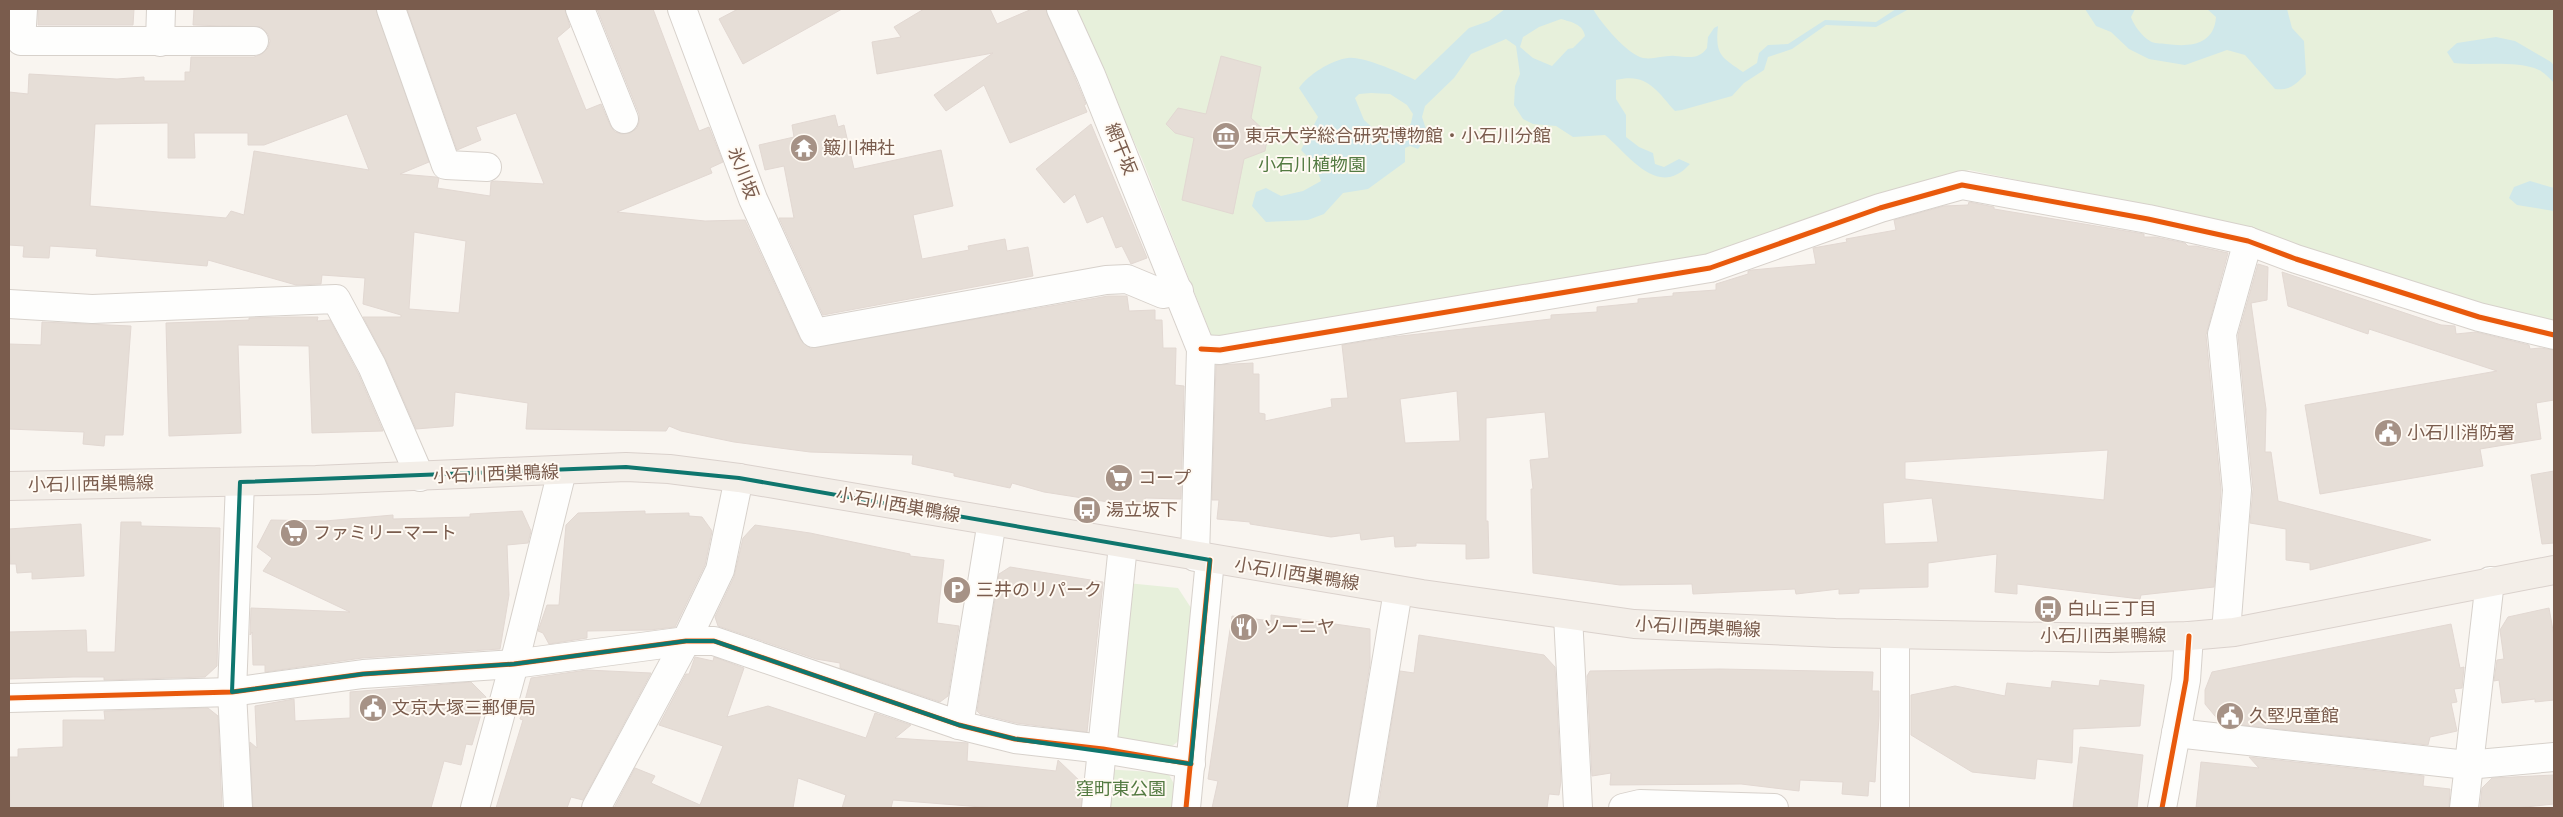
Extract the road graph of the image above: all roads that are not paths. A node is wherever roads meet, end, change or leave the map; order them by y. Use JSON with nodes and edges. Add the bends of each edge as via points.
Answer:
{"nodes":[{"id":1,"x":23,"y":9,"type":"edge"},
{"id":2,"x":161,"y":9,"type":"edge"},
{"id":3,"x":391,"y":9,"type":"edge"},
{"id":4,"x":580,"y":9,"type":"edge"},
{"id":5,"x":682,"y":9,"type":"edge"},
{"id":6,"x":1060,"y":9,"type":"edge"},
{"id":7,"x":254,"y":41,"type":"dead end"},
{"id":8,"x":160,"y":42,"type":"junction"},
{"id":9,"x":624,"y":118,"type":"dead end"},
{"id":10,"x":487,"y":167,"type":"dead end"},
{"id":11,"x":2248,"y":241,"type":"junction"},
{"id":12,"x":1179,"y":291,"type":"junction"},
{"id":13,"x":9,"y":304,"type":"edge"},
{"id":14,"x":2554,"y":335,"type":"edge"},
{"id":15,"x":1201,"y":349,"type":"junction"},
{"id":16,"x":562,"y":471,"type":"junction"},
{"id":17,"x":420,"y":477,"type":"junction"},
{"id":18,"x":739,"y":478,"type":"junction"},
{"id":19,"x":240,"y":482,"type":"junction"},
{"id":20,"x":9,"y":486,"type":"edge"},
{"id":21,"x":992,"y":522,"type":"junction"},
{"id":22,"x":1123,"y":544,"type":"junction"},
{"id":23,"x":1202,"y":558,"type":"junction"},
{"id":24,"x":2554,"y":570,"type":"edge"},
{"id":25,"x":2490,"y":581,"type":"junction"},
{"id":26,"x":1398,"y":591,"type":"junction"},
{"id":27,"x":1568,"y":616,"type":"junction"},
{"id":28,"x":2226,"y":632,"type":"junction"},
{"id":29,"x":1895,"y":634,"type":"junction"},
{"id":30,"x":2189,"y":636,"type":"junction"},
{"id":31,"x":686,"y":641,"type":"junction"},
{"id":32,"x":514,"y":664,"type":"junction"},
{"id":33,"x":232,"y":692,"type":"junction"},
{"id":34,"x":9,"y":698,"type":"edge"},
{"id":35,"x":959,"y":725,"type":"junction"},
{"id":36,"x":2176,"y":733,"type":"junction"},
{"id":37,"x":1103,"y":749,"type":"junction"},
{"id":38,"x":2554,"y":757,"type":"edge"},
{"id":39,"x":1191,"y":764,"type":"junction"},
{"id":40,"x":2467,"y":765,"type":"junction"},
{"id":41,"x":238,"y":808,"type":"edge"},
{"id":42,"x":475,"y":808,"type":"edge"},
{"id":43,"x":596,"y":808,"type":"edge"},
{"id":44,"x":1096,"y":808,"type":"edge"},
{"id":45,"x":1186,"y":808,"type":"edge"},
{"id":46,"x":1362,"y":808,"type":"edge"},
{"id":47,"x":1578,"y":808,"type":"edge"},
{"id":48,"x":1623,"y":808,"type":"edge"},
{"id":49,"x":1774,"y":808,"type":"edge"},
{"id":50,"x":1895,"y":808,"type":"edge"},
{"id":51,"x":2162,"y":808,"type":"edge"},
{"id":52,"x":2464,"y":808,"type":"edge"}],
"edges":[{"from":1,"to":8,"type":"street","via":[[21,41]]},
{"from":2,"to":8,"type":"street"},
{"from":3,"to":10,"type":"street","via":[[446,165]]},
{"from":4,"to":9,"type":"street"},
{"from":5,"to":12,"type":"street","name":"氷川坂","via":[[753,199],[814,333],[1106,280],[1127,280],[1163,294]]},
{"from":6,"to":12,"type":"street","name":"網干坂","via":[[1091,75]]},
{"from":7,"to":8,"type":"street"},
{"from":11,"to":14,"type":"street","via":[[2479,317]]},
{"from":11,"to":15,"type":"street","via":[[1962,185],[1880,208],[1710,268],[1220,350]]},
{"from":11,"to":28,"type":"street","via":[[2222,334],[2237,490]]},
{"from":12,"to":15,"type":"street","name":"網干坂"},
{"from":13,"to":17,"type":"street","via":[[92,309],[336,299],[372,366]]},
{"from":15,"to":23,"type":"street"},
{"from":16,"to":17,"type":"main road","name":"小石川西巣鴨線"},
{"from":16,"to":18,"type":"main road","name":"小石川西巣鴨線","via":[[670,469]]},
{"from":16,"to":32,"type":"street"},
{"from":17,"to":19,"type":"main road","name":"小石川西巣鴨線"},
{"from":18,"to":21,"type":"main road","name":"小石川西巣鴨線"},
{"from":18,"to":31,"type":"street","via":[[720,570]]},
{"from":19,"to":20,"type":"main road","name":"小石川西巣鴨線"},
{"from":19,"to":33,"type":"street"},
{"from":21,"to":22,"type":"main road","name":"小石川西巣鴨線"},
{"from":21,"to":35,"type":"street"},
{"from":22,"to":23,"type":"main road","name":"小石川西巣鴨線"},
{"from":22,"to":37,"type":"street"},
{"from":23,"to":26,"type":"main road","name":"小石川西巣鴨線"},
{"from":23,"to":39,"type":"street"},
{"from":24,"to":25,"type":"main road","name":"小石川西巣鴨線"},
{"from":25,"to":28,"type":"main road","name":"小石川西巣鴨線"},
{"from":25,"to":40,"type":"street"},
{"from":26,"to":27,"type":"main road","name":"小石川西巣鴨線"},
{"from":26,"to":46,"type":"street"},
{"from":27,"to":29,"type":"main road","name":"小石川西巣鴨線","via":[[1634,624]]},
{"from":27,"to":47,"type":"street"},
{"from":28,"to":30,"type":"main road","name":"小石川西巣鴨線"},
{"from":29,"to":30,"type":"main road","name":"小石川西巣鴨線","via":[[2109,638]]},
{"from":29,"to":50,"type":"street"},
{"from":30,"to":36,"type":"street","via":[[2186,680]]},
{"from":31,"to":32,"type":"street"},
{"from":31,"to":35,"type":"street","via":[[714,641]]},
{"from":31,"to":43,"type":"street"},
{"from":32,"to":33,"type":"street","via":[[363,674]]},
{"from":32,"to":42,"type":"street"},
{"from":33,"to":34,"type":"street"},
{"from":33,"to":41,"type":"street"},
{"from":35,"to":37,"type":"street","via":[[1015,739]]},
{"from":36,"to":40,"type":"street"},
{"from":36,"to":51,"type":"street"},
{"from":37,"to":39,"type":"street"},
{"from":37,"to":44,"type":"street"},
{"from":38,"to":40,"type":"street"},
{"from":39,"to":45,"type":"street"},
{"from":40,"to":52,"type":"street"},
{"from":48,"to":49,"type":"street","via":[[1640,804]]}]}
